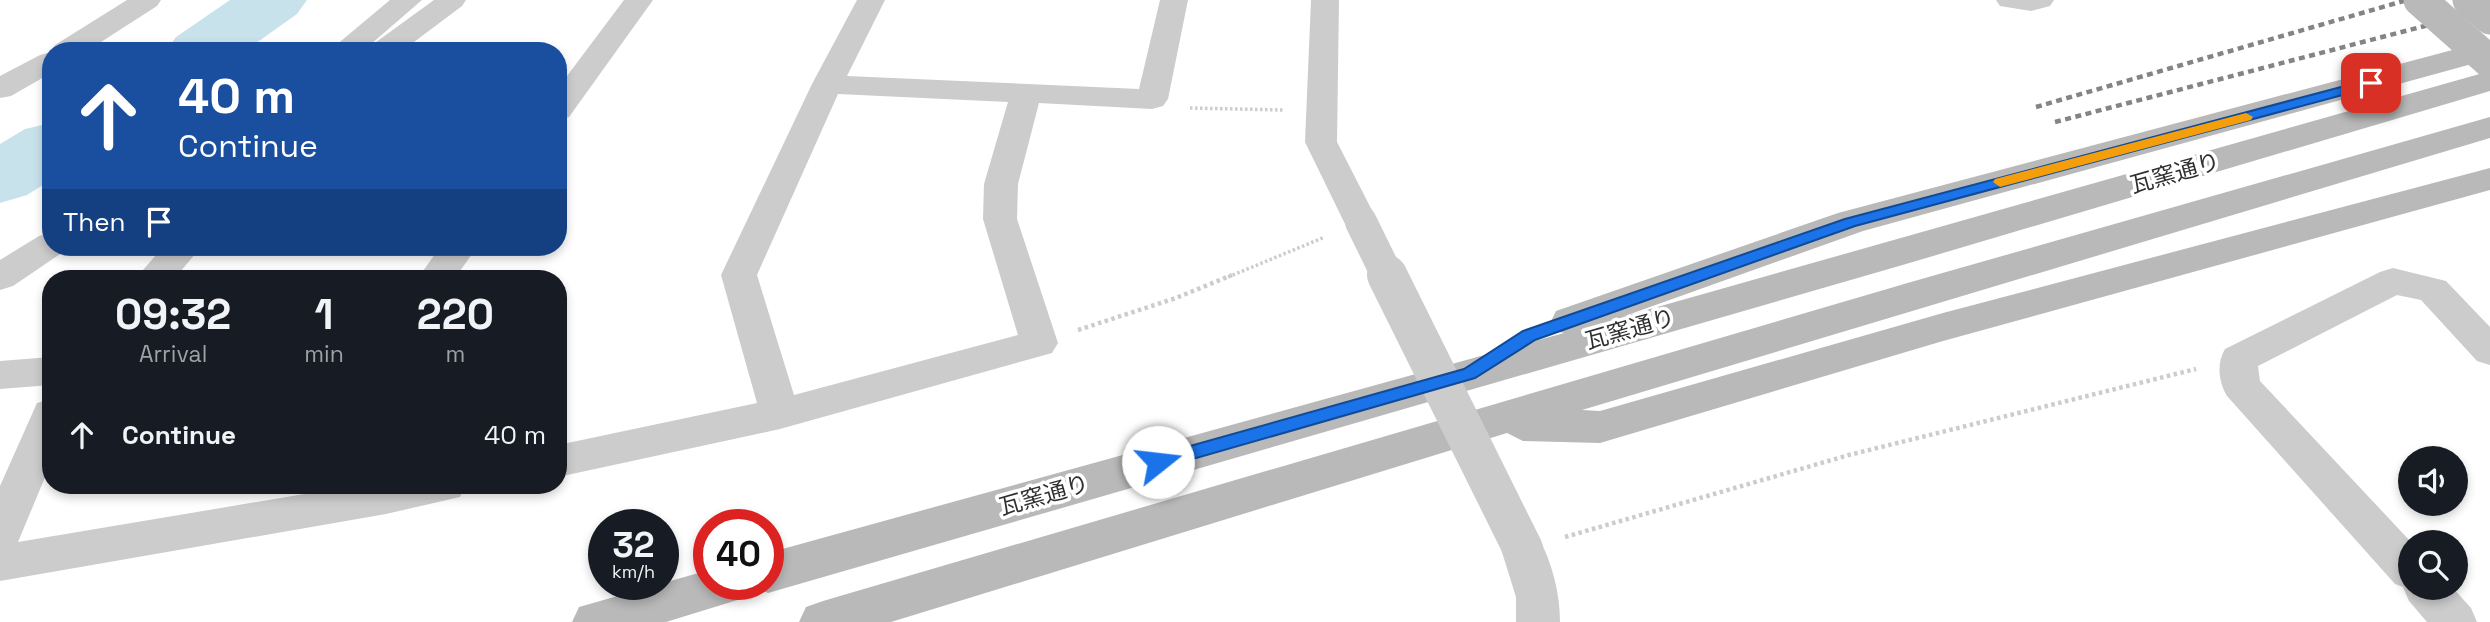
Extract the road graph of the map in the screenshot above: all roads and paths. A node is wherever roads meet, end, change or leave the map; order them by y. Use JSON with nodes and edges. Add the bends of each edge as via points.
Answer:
{"nodes":[{"id":1,"x":147,"y":0,"type":"edge"},
{"id":2,"x":408,"y":0,"type":"edge"},
{"id":3,"x":452,"y":0,"type":"edge"},
{"id":4,"x":639,"y":0,"type":"edge"},
{"id":5,"x":871,"y":0,"type":"edge"},
{"id":6,"x":1174,"y":0,"type":"edge"},
{"id":7,"x":1325,"y":0,"type":"edge"},
{"id":8,"x":2010,"y":0,"type":"edge"},
{"id":9,"x":2040,"y":0,"type":"edge"},
{"id":10,"x":2420,"y":0,"type":"edge"},
{"id":11,"x":2469,"y":0,"type":"edge"},
{"id":12,"x":2490,"y":18,"type":"edge"},
{"id":13,"x":80,"y":42,"type":"edge"},
{"id":14,"x":355,"y":42,"type":"edge"},
{"id":15,"x":395,"y":42,"type":"edge"},
{"id":16,"x":2487,"y":61,"type":"edge"},
{"id":17,"x":42,"y":66,"type":"edge"},
{"id":18,"x":827,"y":84,"type":"junction"},
{"id":19,"x":0,"y":89,"type":"edge"},
{"id":20,"x":1026,"y":95,"type":"junction"},
{"id":21,"x":567,"y":98,"type":"edge"},
{"id":22,"x":1152,"y":99,"type":"junction"},
{"id":23,"x":1322,"y":111,"type":"junction"},
{"id":24,"x":2490,"y":127,"type":"edge"},
{"id":25,"x":2490,"y":179,"type":"edge"},
{"id":26,"x":1361,"y":222,"type":"junction"},
{"id":27,"x":42,"y":250,"type":"edge"},
{"id":28,"x":175,"y":256,"type":"edge"},
{"id":29,"x":161,"y":270,"type":"edge"},
{"id":30,"x":0,"y":277,"type":"edge"},
{"id":31,"x":1039,"y":343,"type":"junction"},
{"id":32,"x":2490,"y":351,"type":"edge"},
{"id":33,"x":2238,"y":359,"type":"junction"},
{"id":34,"x":42,"y":372,"type":"edge"},
{"id":35,"x":0,"y":374,"type":"edge"},
{"id":36,"x":1469,"y":374,"type":"junction"},
{"id":37,"x":780,"y":414,"type":"junction"},
{"id":38,"x":1489,"y":424,"type":"junction"},
{"id":39,"x":42,"y":435,"type":"edge"},
{"id":40,"x":567,"y":459,"type":"edge"},
{"id":41,"x":371,"y":494,"type":"edge"},
{"id":42,"x":0,"y":535,"type":"edge"},
{"id":43,"x":1523,"y":549,"type":"junction"},
{"id":44,"x":2398,"y":558,"type":"edge"},
{"id":45,"x":0,"y":563,"type":"edge"},
{"id":46,"x":784,"y":568,"type":"edge"},
{"id":47,"x":693,"y":594,"type":"edge"},
{"id":48,"x":2436,"y":600,"type":"edge"},
{"id":49,"x":596,"y":622,"type":"edge"},
{"id":50,"x":823,"y":622,"type":"edge"},
{"id":51,"x":1538,"y":622,"type":"edge"},
{"id":52,"x":2455,"y":622,"type":"edge"}],
"edges":[{"from":1,"to":13,"type":"street"},
{"from":2,"to":14,"type":"street"},
{"from":3,"to":15,"type":"street"},
{"from":4,"to":21,"type":"street"},
{"from":5,"to":18,"type":"street"},
{"from":6,"to":22,"type":"street"},
{"from":7,"to":23,"type":"street"},
{"from":8,"to":9,"type":"street"},
{"from":10,"to":16,"type":"street","bridge":true},
{"from":11,"to":12,"type":"street","bridge":true},
{"from":16,"to":36,"type":"street","name":"瓦窯通り","via":[[1893,256]]},
{"from":16,"to":36,"type":"street","via":[[1851,222],[1529,335]]},
{"from":17,"to":19,"type":"street"},
{"from":18,"to":20,"type":"street"},
{"from":18,"to":37,"type":"street","via":[[739,275]]},
{"from":20,"to":22,"type":"street"},
{"from":20,"to":31,"type":"street","via":[[1001,184],[1000,219]]},
{"from":22,"to":23,"type":"path","via":[[1170,108]]},
{"from":23,"to":26,"type":"street","via":[[1321,142]]},
{"from":24,"to":38,"type":"street","name":"瓦窯通り"},
{"from":25,"to":38,"type":"street","via":[[1943,327],[1600,427]]},
{"from":26,"to":31,"type":"path","via":[[1176,298]]},
{"from":26,"to":43,"type":"street","bridge":true},
{"from":27,"to":30,"type":"street"},
{"from":28,"to":29,"type":"street"},
{"from":31,"to":37,"type":"street"},
{"from":32,"to":33,"type":"street","via":[[2433,290],[2393,281]]},
{"from":33,"to":43,"type":"path","via":[[1849,455]]},
{"from":33,"to":44,"type":"street","via":[[2241,386]]},
{"from":34,"to":35,"type":"street"},
{"from":36,"to":46,"type":"street","name":"瓦窯通り"},
{"from":37,"to":40,"type":"street"},
{"from":38,"to":50,"type":"street","name":"瓦窯通り"},
{"from":39,"to":42,"type":"street"},
{"from":41,"to":45,"type":"street"},
{"from":43,"to":51,"type":"street","via":[[1538,597]]},
{"from":47,"to":49,"type":"street"},
{"from":48,"to":52,"type":"street"}]}
